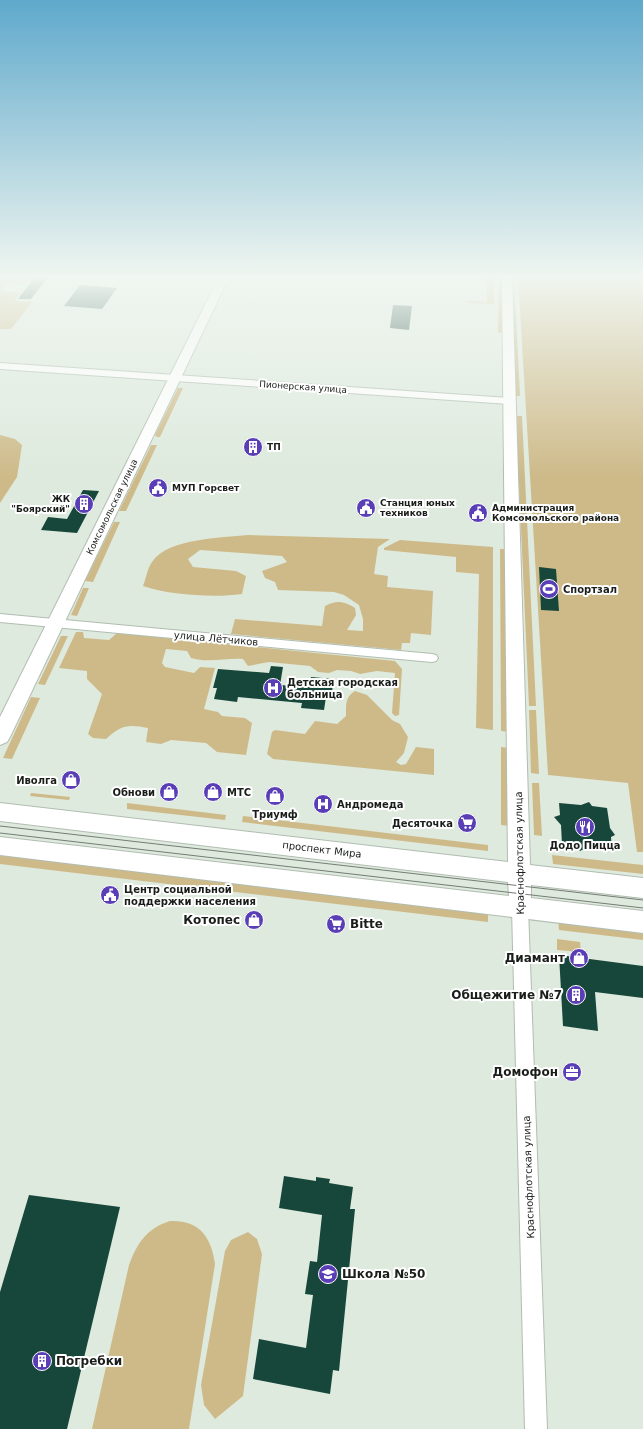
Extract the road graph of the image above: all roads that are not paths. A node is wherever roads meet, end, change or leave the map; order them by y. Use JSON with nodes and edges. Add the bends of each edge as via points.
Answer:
{"nodes":[{"id":1,"x":192,"y":344,"type":"edge"},
{"id":2,"x":508,"y":344,"type":"edge"},
{"id":3,"x":0,"y":366,"type":"edge"},
{"id":4,"x":175,"y":378,"type":"junction"},
{"id":5,"x":509,"y":401,"type":"junction"},
{"id":6,"x":0,"y":618,"type":"edge"},
{"id":7,"x":55,"y":624,"type":"junction"},
{"id":8,"x":432,"y":658,"type":"dead end"},
{"id":9,"x":0,"y":737,"type":"edge"},
{"id":10,"x":0,"y":812,"type":"edge"},
{"id":11,"x":0,"y":846,"type":"edge"},
{"id":12,"x":520,"y":872,"type":"junction"},
{"id":13,"x":643,"y":888,"type":"edge"},
{"id":14,"x":520,"y":908,"type":"junction"},
{"id":15,"x":643,"y":922,"type":"edge"},
{"id":16,"x":536,"y":1429,"type":"edge"}],
"edges":[{"from":1,"to":4,"type":"street","name":"Комсомольская улица"},
{"from":2,"to":5,"type":"street","name":"Краснофлотская улица"},
{"from":3,"to":4,"type":"street","name":"Пионерская улица"},
{"from":4,"to":5,"type":"street","name":"Пионерская улица"},
{"from":4,"to":7,"type":"street","name":"Комсомольская улица"},
{"from":5,"to":12,"type":"street","name":"Краснофлотская улица"},
{"from":6,"to":7,"type":"street","name":"улица Лётчиков"},
{"from":7,"to":8,"type":"street","name":"улица Лётчиков"},
{"from":7,"to":9,"type":"street","name":"Комсомольская улица"},
{"from":10,"to":12,"type":"street","name":"проспект Мира"},
{"from":11,"to":14,"type":"street"},
{"from":12,"to":13,"type":"street","name":"проспект Мира"},
{"from":12,"to":14,"type":"street","name":"Краснофлотская улица"},
{"from":14,"to":15,"type":"street"},
{"from":14,"to":16,"type":"street","name":"Краснофлотская улица"}]}
